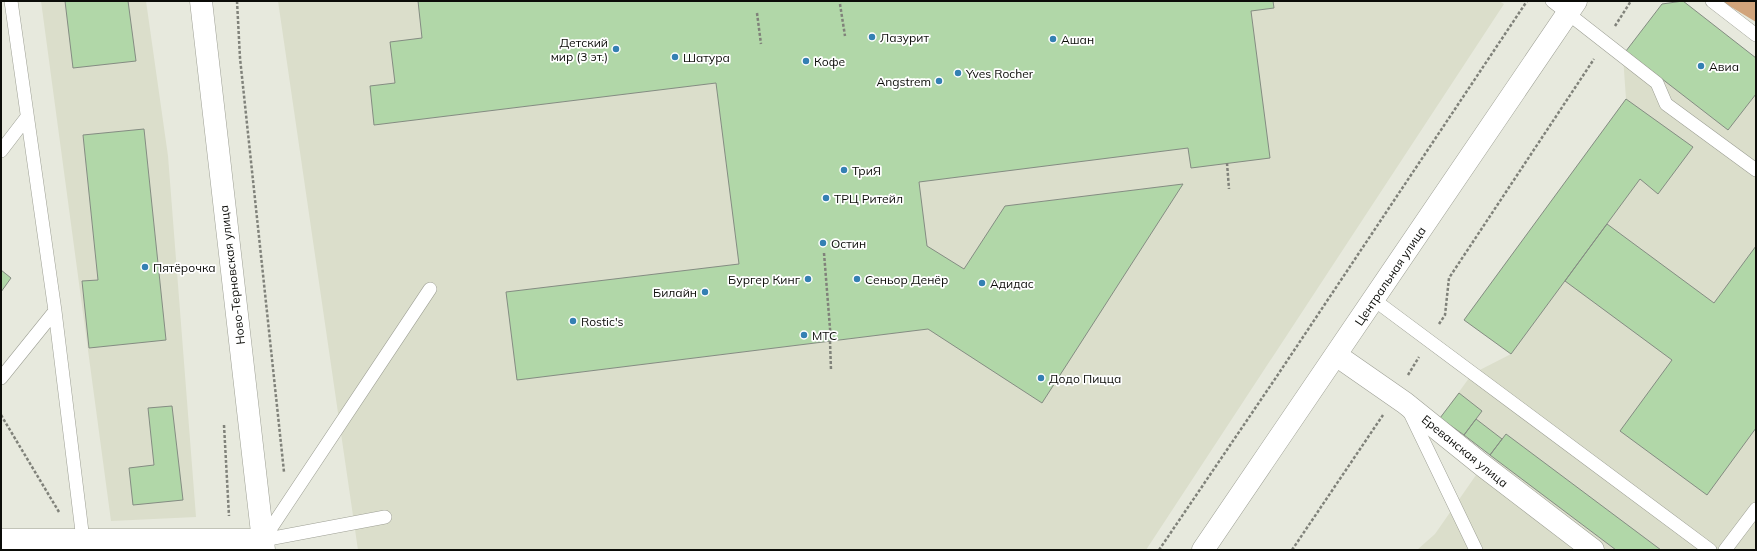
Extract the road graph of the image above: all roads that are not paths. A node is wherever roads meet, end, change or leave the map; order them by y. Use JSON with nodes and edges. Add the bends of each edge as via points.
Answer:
{"nodes":[{"id":1,"x":11,"y":1,"type":"edge"},
{"id":2,"x":201,"y":1,"type":"edge"},
{"id":3,"x":1712,"y":1,"type":"edge"},
{"id":4,"x":1565,"y":5,"type":"edge"},
{"id":5,"x":1756,"y":35,"type":"edge"},
{"id":6,"x":27,"y":117,"type":"junction"},
{"id":7,"x":1,"y":152,"type":"edge"},
{"id":8,"x":1756,"y":170,"type":"edge"},
{"id":9,"x":430,"y":289,"type":"dead end"},
{"id":10,"x":1373,"y":299,"type":"junction"},
{"id":11,"x":55,"y":311,"type":"junction"},
{"id":12,"x":1336,"y":355,"type":"junction"},
{"id":13,"x":1,"y":378,"type":"edge"},
{"id":14,"x":1400,"y":399,"type":"junction"},
{"id":15,"x":1756,"y":509,"type":"edge"},
{"id":16,"x":385,"y":517,"type":"dead end"},
{"id":17,"x":1,"y":540,"type":"edge"},
{"id":18,"x":83,"y":540,"type":"junction"},
{"id":19,"x":263,"y":545,"type":"edge"},
{"id":20,"x":1203,"y":550,"type":"edge"},
{"id":21,"x":1476,"y":550,"type":"edge"},
{"id":22,"x":1593,"y":550,"type":"edge"},
{"id":23,"x":1710,"y":550,"type":"edge"},
{"id":24,"x":1725,"y":550,"type":"edge"}],
"edges":[{"from":1,"to":6,"type":"lane"},
{"from":2,"to":19,"type":"main road","name":"Ново-Терновская улица"},
{"from":3,"to":5,"type":"lane"},
{"from":4,"to":8,"type":"lane","via":[[1605,43],[1658,83],[1666,104]]},
{"from":4,"to":10,"type":"main road","name":"Центральная улица"},
{"from":6,"to":7,"type":"lane"},
{"from":6,"to":11,"type":"lane"},
{"from":9,"to":19,"type":"lane","via":[[287,502]]},
{"from":10,"to":12,"type":"main road","name":"Центральная улица"},
{"from":10,"to":23,"type":"lane"},
{"from":11,"to":13,"type":"lane"},
{"from":11,"to":18,"type":"lane"},
{"from":12,"to":14,"type":"main road","name":"Ереванская улица"},
{"from":12,"to":20,"type":"main road","name":"Центральная улица"},
{"from":14,"to":21,"type":"lane"},
{"from":14,"to":22,"type":"main road","name":"Ереванская улица"},
{"from":15,"to":24,"type":"lane"},
{"from":16,"to":19,"type":"lane"},
{"from":17,"to":18,"type":"main road"},
{"from":18,"to":19,"type":"main road"}]}
